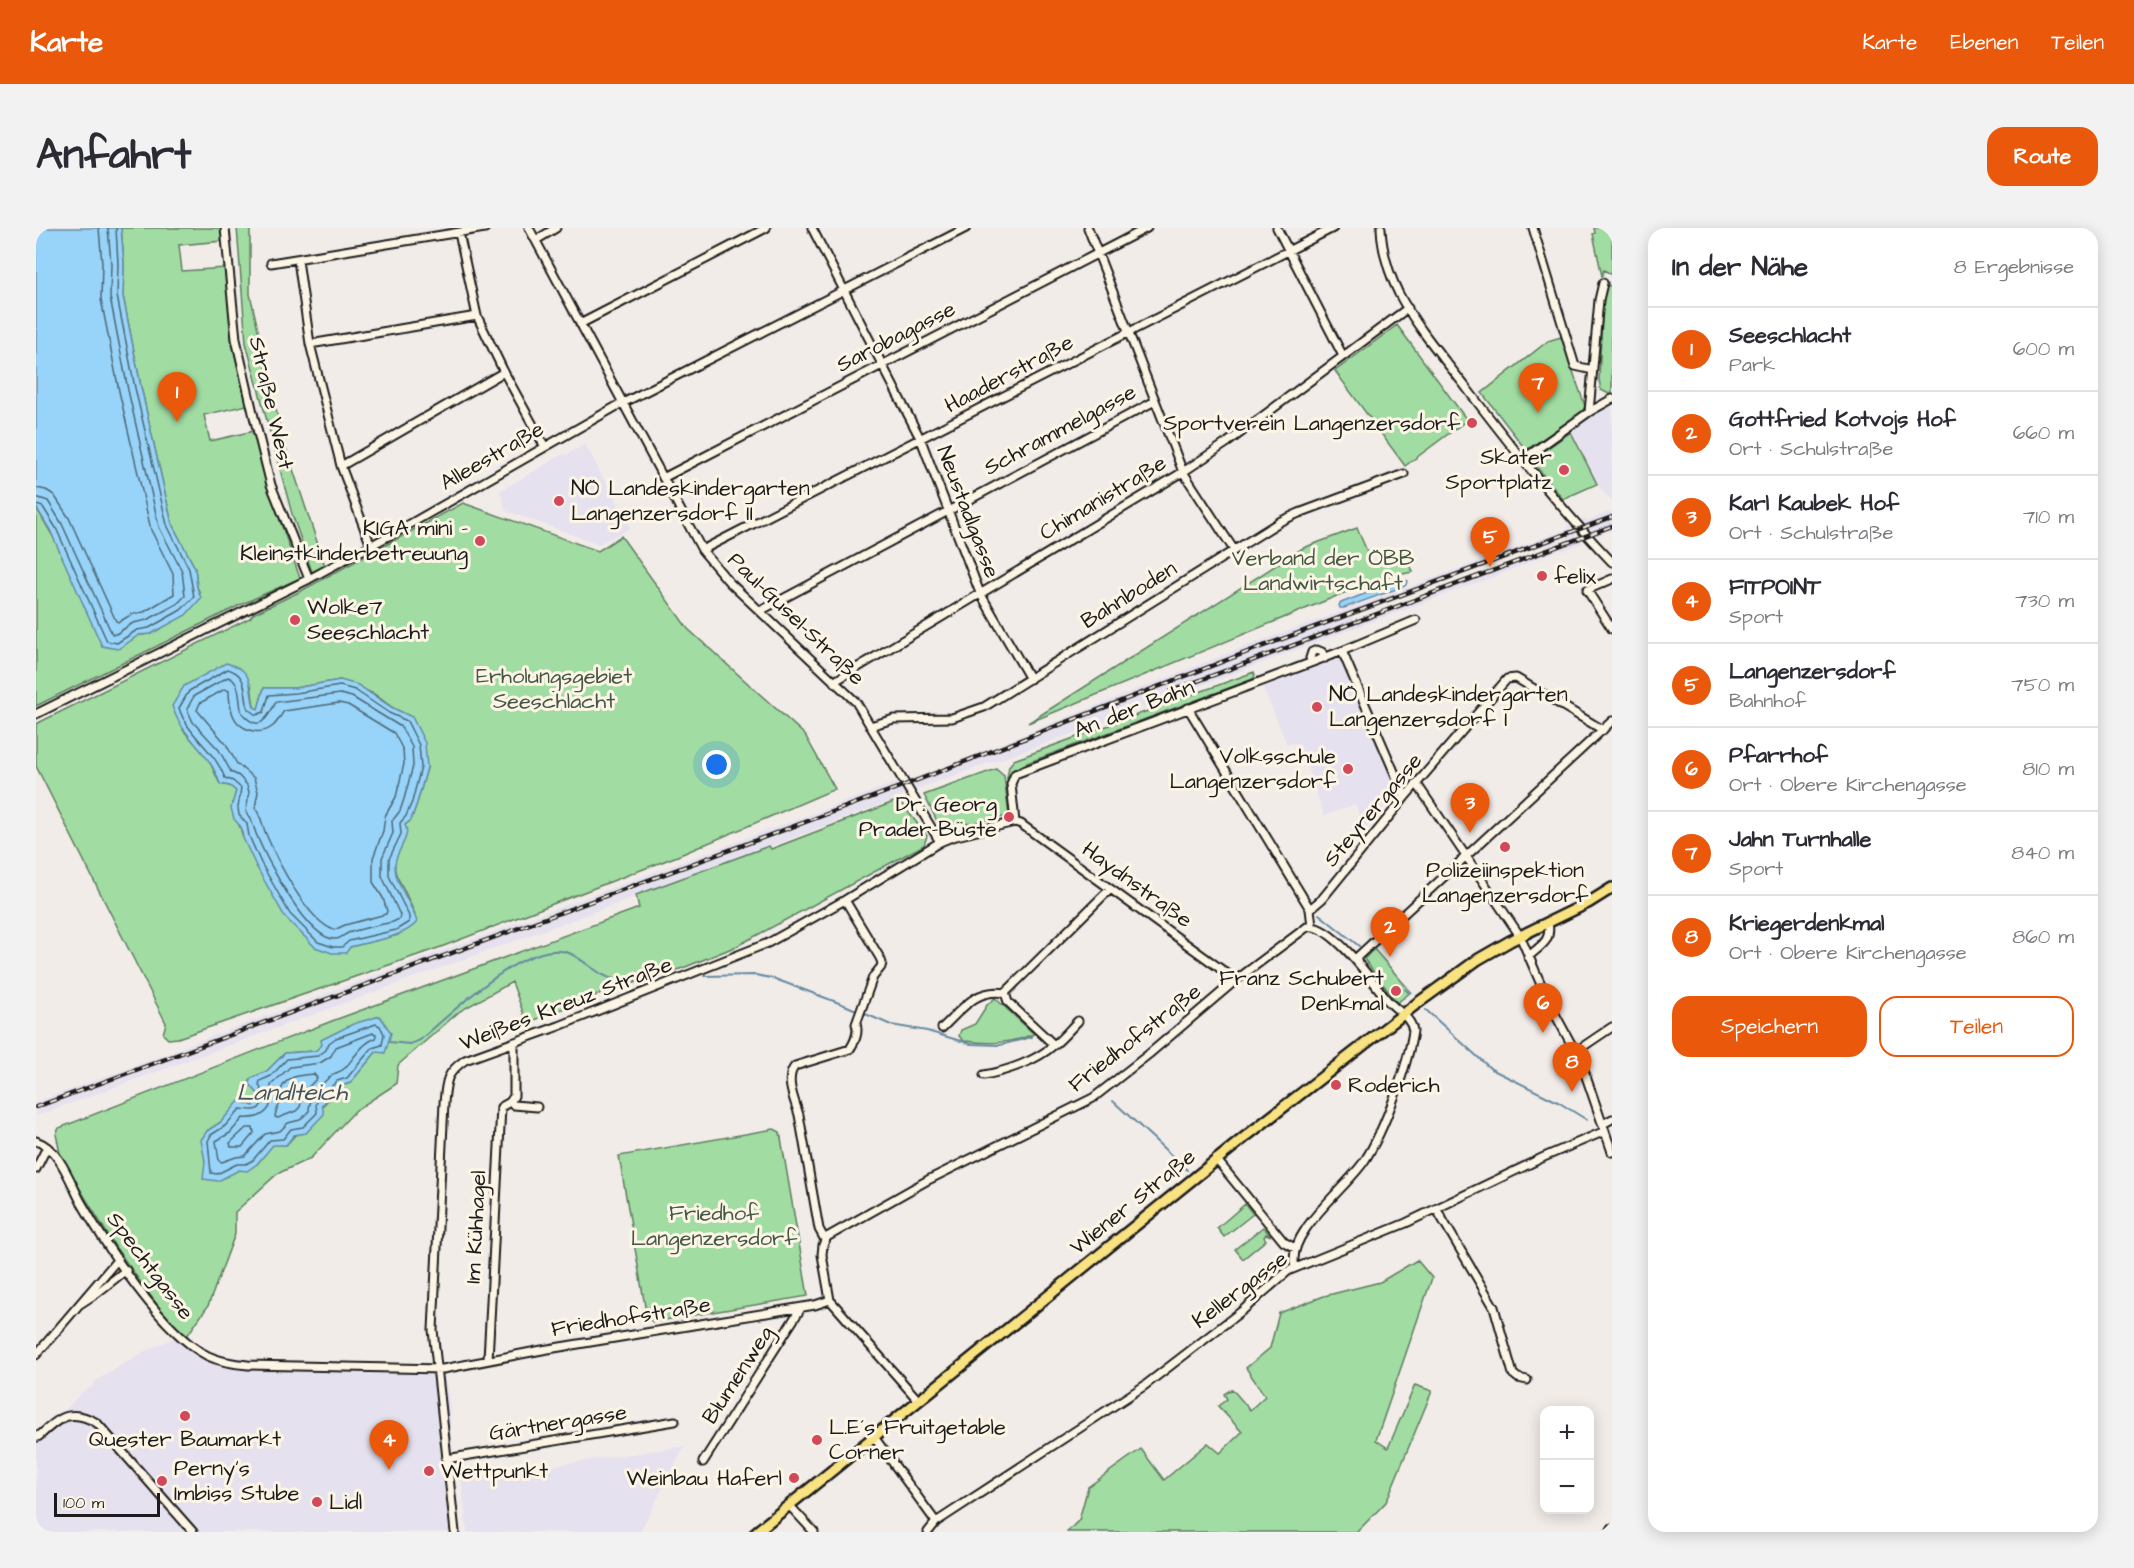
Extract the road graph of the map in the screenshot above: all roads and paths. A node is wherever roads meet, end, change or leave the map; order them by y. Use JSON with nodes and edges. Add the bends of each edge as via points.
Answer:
{"nodes":[{"id":1,"x":225,"y":228,"type":"edge"},
{"id":2,"x":485,"y":228,"type":"edge"},
{"id":3,"x":529,"y":228,"type":"edge"},
{"id":4,"x":556,"y":228,"type":"edge"},
{"id":5,"x":766,"y":228,"type":"edge"},
{"id":6,"x":812,"y":228,"type":"edge"},
{"id":7,"x":966,"y":228,"type":"edge"},
{"id":8,"x":1088,"y":228,"type":"edge"},
{"id":9,"x":1147,"y":228,"type":"edge"},
{"id":10,"x":1277,"y":228,"type":"edge"},
{"id":11,"x":1333,"y":228,"type":"edge"},
{"id":12,"x":1381,"y":228,"type":"edge"},
{"id":13,"x":1533,"y":228,"type":"edge"},
{"id":14,"x":459,"y":233,"type":"junction"},
{"id":15,"x":536,"y":240,"type":"junction"},
{"id":16,"x":1288,"y":250,"type":"junction"},
{"id":17,"x":1098,"y":253,"type":"junction"},
{"id":18,"x":298,"y":260,"type":"junction"},
{"id":19,"x":271,"y":263,"type":"dead end"},
{"id":20,"x":1603,"y":283,"type":"dead end"},
{"id":21,"x":843,"y":291,"type":"junction"},
{"id":22,"x":1408,"y":308,"type":"junction"},
{"id":23,"x":477,"y":316,"type":"junction"},
{"id":24,"x":580,"y":324,"type":"junction"},
{"id":25,"x":1128,"y":332,"type":"junction"},
{"id":26,"x":310,"y":344,"type":"junction"},
{"id":27,"x":1342,"y":356,"type":"junction"},
{"id":28,"x":882,"y":364,"type":"junction"},
{"id":29,"x":1593,"y":370,"type":"junction"},
{"id":30,"x":504,"y":372,"type":"junction"},
{"id":31,"x":1612,"y":399,"type":"edge"},
{"id":32,"x":1155,"y":401,"type":"junction"},
{"id":33,"x":622,"y":403,"type":"junction"},
{"id":34,"x":1590,"y":412,"type":"junction"},
{"id":35,"x":921,"y":440,"type":"junction"},
{"id":36,"x":545,"y":447,"type":"junction"},
{"id":37,"x":1522,"y":460,"type":"junction"},
{"id":38,"x":341,"y":466,"type":"junction"},
{"id":39,"x":1183,"y":472,"type":"junction"},
{"id":40,"x":1404,"y":474,"type":"dead end"},
{"id":41,"x":663,"y":478,"type":"junction"},
{"id":42,"x":949,"y":509,"type":"junction"},
{"id":43,"x":371,"y":546,"type":"junction"},
{"id":44,"x":702,"y":550,"type":"junction"},
{"id":45,"x":1234,"y":550,"type":"junction"},
{"id":46,"x":1612,"y":562,"type":"edge"},
{"id":47,"x":309,"y":579,"type":"junction"},
{"id":48,"x":1612,"y":579,"type":"edge"},
{"id":49,"x":980,"y":593,"type":"junction"},
{"id":50,"x":760,"y":611,"type":"junction"},
{"id":51,"x":1416,"y":620,"type":"dead end"},
{"id":52,"x":1612,"y":628,"type":"edge"},
{"id":53,"x":1342,"y":651,"type":"junction"},
{"id":54,"x":1030,"y":679,"type":"junction"},
{"id":55,"x":835,"y":681,"type":"junction"},
{"id":56,"x":1188,"y":708,"type":"junction"},
{"id":57,"x":36,"y":714,"type":"edge"},
{"id":58,"x":1612,"y":721,"type":"edge"},
{"id":59,"x":870,"y":726,"type":"junction"},
{"id":60,"x":1603,"y":730,"type":"junction"},
{"id":61,"x":1417,"y":784,"type":"junction"},
{"id":62,"x":1405,"y":797,"type":"junction"},
{"id":63,"x":1016,"y":822,"type":"junction"},
{"id":64,"x":940,"y":842,"type":"junction"},
{"id":65,"x":1466,"y":856,"type":"junction"},
{"id":66,"x":1612,"y":888,"type":"edge"},
{"id":67,"x":1110,"y":889,"type":"junction"},
{"id":68,"x":845,"y":900,"type":"junction"},
{"id":69,"x":1310,"y":909,"type":"junction"},
{"id":70,"x":1548,"y":923,"type":"junction"},
{"id":71,"x":1312,"y":926,"type":"junction"},
{"id":72,"x":1520,"y":936,"type":"junction"},
{"id":73,"x":1528,"y":957,"type":"junction"},
{"id":74,"x":1355,"y":959,"type":"junction"},
{"id":75,"x":1236,"y":980,"type":"junction"},
{"id":76,"x":1005,"y":993,"type":"junction"},
{"id":77,"x":1402,"y":1015,"type":"junction"},
{"id":78,"x":1078,"y":1021,"type":"dead end"},
{"id":79,"x":1612,"y":1027,"type":"edge"},
{"id":80,"x":942,"y":1028,"type":"dead end"},
{"id":81,"x":514,"y":1043,"type":"junction"},
{"id":82,"x":1054,"y":1046,"type":"junction"},
{"id":83,"x":850,"y":1049,"type":"junction"},
{"id":84,"x":1575,"y":1052,"type":"junction"},
{"id":85,"x":858,"y":1054,"type":"dead end"},
{"id":86,"x":984,"y":1075,"type":"dead end"},
{"id":87,"x":510,"y":1102,"type":"junction"},
{"id":88,"x":537,"y":1107,"type":"dead end"},
{"id":89,"x":1612,"y":1119,"type":"edge"},
{"id":90,"x":1604,"y":1128,"type":"junction"},
{"id":91,"x":36,"y":1141,"type":"edge"},
{"id":92,"x":47,"y":1147,"type":"junction"},
{"id":93,"x":1612,"y":1152,"type":"edge"},
{"id":94,"x":1216,"y":1159,"type":"junction"},
{"id":95,"x":36,"y":1169,"type":"edge"},
{"id":96,"x":1437,"y":1209,"type":"junction"},
{"id":97,"x":825,"y":1240,"type":"junction"},
{"id":98,"x":1295,"y":1248,"type":"junction"},
{"id":99,"x":118,"y":1259,"type":"junction"},
{"id":100,"x":1295,"y":1267,"type":"junction"},
{"id":101,"x":126,"y":1270,"type":"junction"},
{"id":102,"x":830,"y":1300,"type":"junction"},
{"id":103,"x":78,"y":1305,"type":"junction"},
{"id":104,"x":801,"y":1308,"type":"junction"},
{"id":105,"x":36,"y":1355,"type":"edge"},
{"id":106,"x":488,"y":1360,"type":"junction"},
{"id":107,"x":437,"y":1369,"type":"junction"},
{"id":108,"x":1527,"y":1380,"type":"dead end"},
{"id":109,"x":918,"y":1400,"type":"junction"},
{"id":110,"x":675,"y":1421,"type":"dead end"},
{"id":111,"x":36,"y":1435,"type":"edge"},
{"id":112,"x":874,"y":1437,"type":"junction"},
{"id":113,"x":446,"y":1459,"type":"junction"},
{"id":114,"x":703,"y":1461,"type":"dead end"},
{"id":115,"x":789,"y":1505,"type":"junction"},
{"id":116,"x":936,"y":1522,"type":"junction"},
{"id":117,"x":193,"y":1532,"type":"edge"},
{"id":118,"x":455,"y":1532,"type":"edge"},
{"id":119,"x":756,"y":1532,"type":"edge"},
{"id":120,"x":813,"y":1532,"type":"edge"},
{"id":121,"x":928,"y":1532,"type":"edge"}],
"edges":[{"from":1,"to":47,"type":"street","name":"Straße West","via":[[236,339],[254,417],[272,485]]},
{"from":2,"to":14,"type":"street"},
{"from":3,"to":15,"type":"street","name":"Paul-Gusel-Straße"},
{"from":4,"to":15,"type":"street"},
{"from":5,"to":24,"type":"street"},
{"from":6,"to":21,"type":"street","name":"Neustadlgasse"},
{"from":7,"to":21,"type":"street","name":"Alleestraße"},
{"from":8,"to":17,"type":"street"},
{"from":9,"to":17,"type":"street","name":"Sarobagasse"},
{"from":10,"to":16,"type":"street"},
{"from":11,"to":16,"type":"street","name":"Haaderstraße"},
{"from":12,"to":22,"type":"street","via":[[1384,255]]},
{"from":13,"to":29,"type":"street","via":[[1575,366]]},
{"from":14,"to":18,"type":"street"},
{"from":14,"to":23,"type":"street"},
{"from":15,"to":24,"type":"street","name":"Paul-Gusel-Straße"},
{"from":16,"to":25,"type":"street","name":"Haaderstraße"},
{"from":16,"to":27,"type":"street"},
{"from":17,"to":25,"type":"street"},
{"from":17,"to":28,"type":"street","name":"Sarobagasse"},
{"from":18,"to":19,"type":"street"},
{"from":18,"to":26,"type":"street"},
{"from":20,"to":29,"type":"street"},
{"from":21,"to":28,"type":"street","name":"Neustadlgasse"},
{"from":21,"to":33,"type":"street","name":"Alleestraße"},
{"from":22,"to":27,"type":"street","name":"Chimanistraße"},
{"from":22,"to":37,"type":"street"},
{"from":23,"to":26,"type":"street"},
{"from":23,"to":30,"type":"street"},
{"from":24,"to":33,"type":"street","name":"Paul-Gusel-Straße"},
{"from":25,"to":32,"type":"street"},
{"from":25,"to":35,"type":"street","name":"Haaderstraße"},
{"from":26,"to":38,"type":"street"},
{"from":27,"to":39,"type":"street","name":"Chimanistraße"},
{"from":28,"to":35,"type":"street","name":"Neustadlgasse"},
{"from":28,"to":41,"type":"street","name":"Sarobagasse"},
{"from":29,"to":34,"type":"street"},
{"from":30,"to":36,"type":"street"},
{"from":30,"to":38,"type":"street"},
{"from":31,"to":34,"type":"street"},
{"from":32,"to":39,"type":"street"},
{"from":32,"to":42,"type":"street","name":"Schrammelgasse"},
{"from":33,"to":36,"type":"street","name":"Alleestraße"},
{"from":33,"to":41,"type":"street","name":"Paul-Gusel-Straße"},
{"from":34,"to":37,"type":"street"},
{"from":35,"to":42,"type":"street","name":"Neustadlgasse"},
{"from":35,"to":44,"type":"street","name":"Haaderstraße"},
{"from":36,"to":43,"type":"street","name":"Alleestraße"},
{"from":37,"to":46,"type":"street"},
{"from":38,"to":43,"type":"street"},
{"from":39,"to":45,"type":"street"},
{"from":39,"to":49,"type":"street","name":"Chimanistraße"},
{"from":40,"to":45,"type":"street","name":"Bahnboden","via":[[1281,521]]},
{"from":41,"to":44,"type":"street","name":"Paul-Gusel-Straße"},
{"from":42,"to":49,"type":"street","name":"Neustadlgasse"},
{"from":42,"to":50,"type":"street","name":"Schrammelgasse"},
{"from":43,"to":47,"type":"street","name":"Alleestraße"},
{"from":44,"to":50,"type":"street","name":"Paul-Gusel-Straße"},
{"from":45,"to":54,"type":"street","name":"Bahnboden"},
{"from":47,"to":57,"type":"street","name":"Alleestraße"},
{"from":48,"to":52,"type":"street","via":[[1587,590]]},
{"from":49,"to":54,"type":"street","name":"Neustadlgasse"},
{"from":49,"to":55,"type":"street","name":"Chimanistraße"},
{"from":50,"to":55,"type":"street","name":"Paul-Gusel-Straße"},
{"from":51,"to":53,"type":"street","name":"An der Bahn"},
{"from":53,"to":56,"type":"street","name":"An der Bahn","via":[[1324,658],[1317,650],[1312,652],[1312,662]]},
{"from":53,"to":62,"type":"street"},
{"from":54,"to":59,"type":"street","name":"Bahnboden","via":[[963,716],[940,720],[894,718]]},
{"from":55,"to":59,"type":"street","name":"Paul-Gusel-Straße","via":[[856,702]]},
{"from":56,"to":63,"type":"street","name":"An der Bahn","via":[[1015,774],[1011,784]]},
{"from":56,"to":69,"type":"street"},
{"from":58,"to":60,"type":"street"},
{"from":59,"to":64,"type":"street","name":"Paul-Gusel-Straße"},
{"from":60,"to":61,"type":"street","name":"Steyrergasse","via":[[1516,678],[1507,679]]},
{"from":60,"to":65,"type":"street"},
{"from":61,"to":62,"type":"street","name":"Steyrergasse"},
{"from":61,"to":65,"type":"street"},
{"from":62,"to":69,"type":"street","name":"Steyrergasse"},
{"from":63,"to":64,"type":"street","name":"Weißes Kreuz Straße"},
{"from":63,"to":67,"type":"street","name":"Haydnstraße"},
{"from":64,"to":68,"type":"street","name":"Weißes Kreuz Straße"},
{"from":65,"to":72,"type":"street"},
{"from":65,"to":74,"type":"street"},
{"from":66,"to":70,"type":"main road","name":"Wiener Straße"},
{"from":67,"to":75,"type":"street","name":"Haydnstraße"},
{"from":67,"to":76,"type":"street"},
{"from":68,"to":81,"type":"street","name":"Weißes Kreuz Straße","via":[[768,943]]},
{"from":68,"to":83,"type":"street","via":[[882,963],[873,976]]},
{"from":69,"to":71,"type":"street"},
{"from":70,"to":72,"type":"main road","name":"Wiener Straße"},
{"from":70,"to":73,"type":"street","via":[[1547,939]]},
{"from":71,"to":74,"type":"street","via":[[1324,930]]},
{"from":71,"to":75,"type":"street","name":"Friedhofstraße"},
{"from":72,"to":73,"type":"street"},
{"from":72,"to":77,"type":"main road","name":"Wiener Straße","via":[[1477,960]]},
{"from":73,"to":84,"type":"street"},
{"from":74,"to":77,"type":"street"},
{"from":75,"to":97,"type":"street","name":"Friedhofstraße","via":[[1093,1098],[928,1180]]},
{"from":76,"to":80,"type":"street","via":[[992,992],[970,1001]]},
{"from":76,"to":82,"type":"street","via":[[1008,1002]]},
{"from":77,"to":94,"type":"main road","name":"Wiener Straße"},
{"from":77,"to":98,"type":"street","via":[[1411,1024],[1412,1038],[1391,1105],[1355,1173],[1305,1230]]},
{"from":78,"to":82,"type":"street"},
{"from":79,"to":84,"type":"street"},
{"from":81,"to":87,"type":"street","name":"Im Kühhagel","via":[[514,1096]]},
{"from":81,"to":107,"type":"street","name":"Weißes Kreuz Straße","via":[[465,1060],[447,1079],[433,1330]]},
{"from":82,"to":86,"type":"street","via":[[1000,1072]]},
{"from":83,"to":85,"type":"street"},
{"from":83,"to":97,"type":"street","via":[[795,1066],[790,1075],[817,1222]]},
{"from":84,"to":90,"type":"street"},
{"from":87,"to":88,"type":"street"},
{"from":87,"to":106,"type":"street","name":"Im Kühhagel","via":[[501,1107]]},
{"from":89,"to":90,"type":"street","name":"Kellergasse"},
{"from":90,"to":93,"type":"street"},
{"from":90,"to":96,"type":"street","name":"Kellergasse"},
{"from":91,"to":92,"type":"street"},
{"from":92,"to":95,"type":"street"},
{"from":92,"to":99,"type":"street","name":"Spechtgasse","via":[[57,1157]]},
{"from":94,"to":98,"type":"street","via":[[1284,1242]]},
{"from":94,"to":109,"type":"main road","name":"Wiener Straße"},
{"from":96,"to":100,"type":"street","name":"Kellergasse"},
{"from":96,"to":108,"type":"street","via":[[1494,1307],[1513,1374]]},
{"from":97,"to":102,"type":"street","via":[[822,1250]]},
{"from":98,"to":100,"type":"street"},
{"from":99,"to":101,"type":"street","name":"Spechtgasse"},
{"from":99,"to":103,"type":"street"},
{"from":100,"to":116,"type":"street","name":"Kellergasse","via":[[1144,1386]]},
{"from":101,"to":103,"type":"street"},
{"from":101,"to":107,"type":"street","name":"Spechtgasse","via":[[173,1329],[216,1359],[248,1365]]},
{"from":102,"to":104,"type":"street","name":"Friedhofstraße"},
{"from":102,"to":109,"type":"street"},
{"from":103,"to":105,"type":"street"},
{"from":104,"to":106,"type":"street","name":"Friedhofstraße"},
{"from":104,"to":114,"type":"street","name":"Blumenweg"},
{"from":106,"to":107,"type":"street","name":"Friedhofstraße"},
{"from":107,"to":113,"type":"street","name":"Weißes Kreuz Straße"},
{"from":109,"to":112,"type":"main road","name":"Wiener Straße"},
{"from":110,"to":113,"type":"street","name":"Gärtnergasse"},
{"from":111,"to":117,"type":"street","via":[[67,1415],[82,1414],[97,1423]]},
{"from":112,"to":115,"type":"main road","name":"Wiener Straße"},
{"from":112,"to":116,"type":"street"},
{"from":113,"to":118,"type":"street","name":"Weißes Kreuz Straße"},
{"from":115,"to":119,"type":"main road","name":"Wiener Straße"},
{"from":115,"to":120,"type":"street"},
{"from":116,"to":121,"type":"street","name":"Kellergasse"}]}
